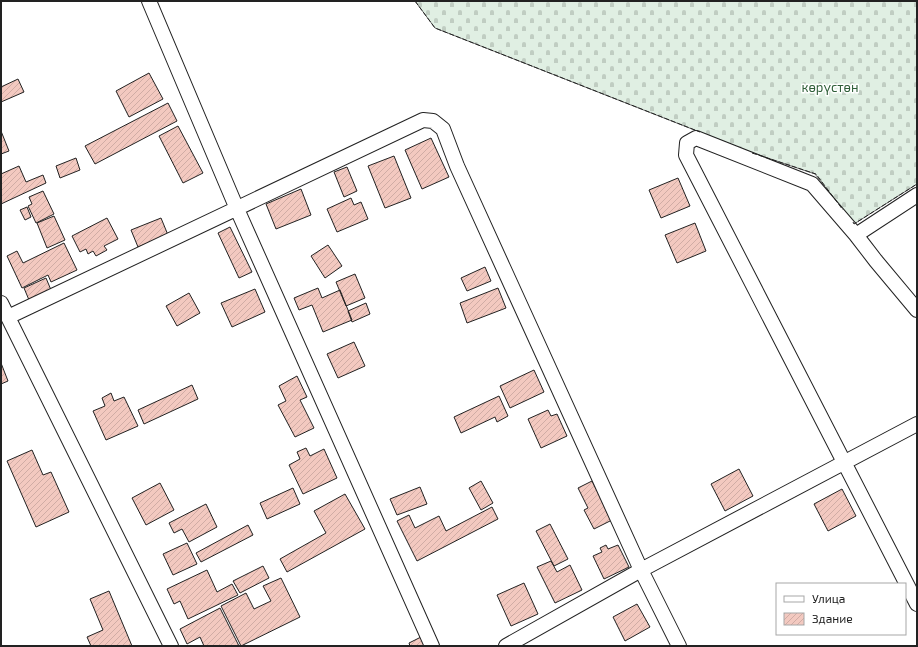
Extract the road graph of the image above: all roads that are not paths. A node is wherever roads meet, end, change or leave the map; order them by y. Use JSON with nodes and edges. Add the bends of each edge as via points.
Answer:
{"nodes":[{"id":1,"x":149,"y":1,"type":"edge"},
{"id":2,"x":917,"y":196,"type":"edge"},
{"id":3,"x":237,"y":209,"type":"junction"},
{"id":4,"x":856,"y":235,"type":"junction"},
{"id":5,"x":1,"y":303,"type":"edge"},
{"id":6,"x":917,"y":310,"type":"edge"},
{"id":7,"x":8,"y":317,"type":"junction"},
{"id":8,"x":917,"y":424,"type":"edge"},
{"id":9,"x":845,"y":463,"type":"junction"},
{"id":10,"x":641,"y":570,"type":"junction"},
{"id":11,"x":917,"y":604,"type":"edge"},
{"id":12,"x":171,"y":646,"type":"edge"},
{"id":13,"x":432,"y":646,"type":"edge"},
{"id":14,"x":506,"y":646,"type":"edge"},
{"id":15,"x":679,"y":646,"type":"edge"}],
"edges":[{"from":1,"to":3,"type":"street"},
{"from":2,"to":4,"type":"street"},
{"from":3,"to":7,"type":"street"},
{"from":3,"to":10,"type":"street","via":[[423,120],[433,121],[443,129],[457,166]]},
{"from":3,"to":13,"type":"street"},
{"from":4,"to":6,"type":"street"},
{"from":4,"to":9,"type":"street","via":[[812,184],[696,138],[687,143],[686,155]]},
{"from":5,"to":7,"type":"street"},
{"from":7,"to":12,"type":"street"},
{"from":8,"to":9,"type":"street"},
{"from":9,"to":10,"type":"street"},
{"from":9,"to":11,"type":"street"},
{"from":10,"to":14,"type":"street"},
{"from":10,"to":15,"type":"street"}]}
